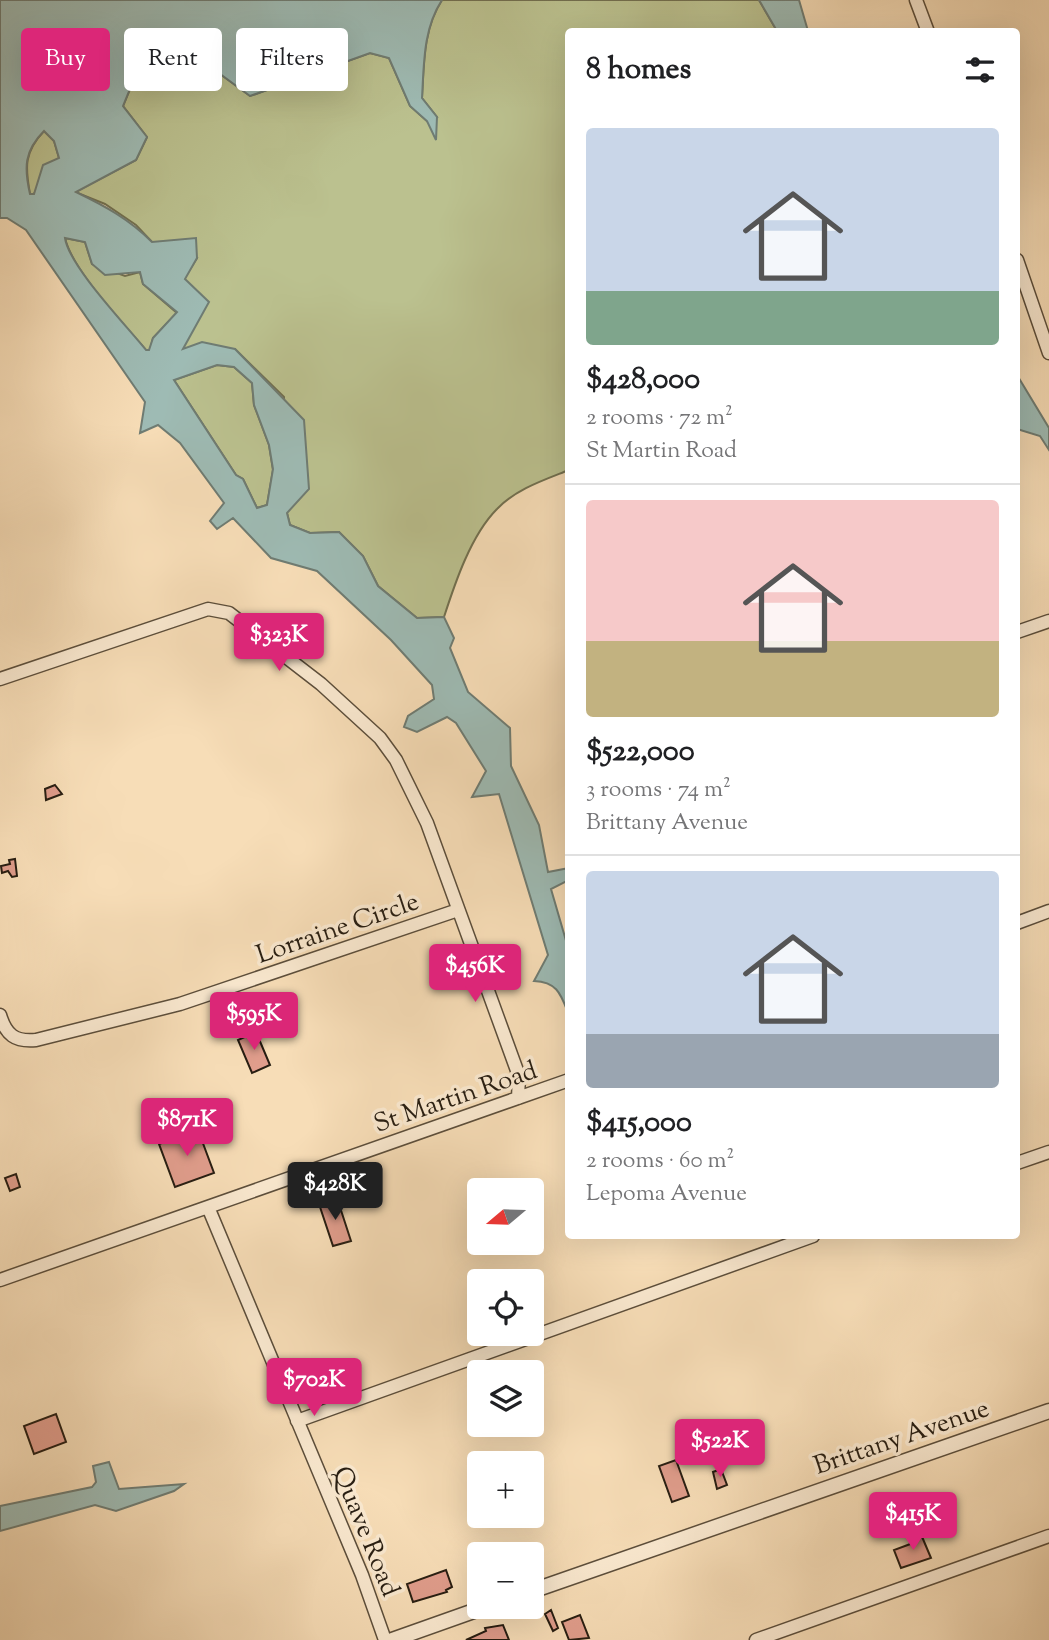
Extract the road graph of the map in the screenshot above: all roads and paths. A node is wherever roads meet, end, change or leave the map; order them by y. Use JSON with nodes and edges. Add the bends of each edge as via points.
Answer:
{"nodes":[{"id":1,"x":916,"y":0,"type":"edge"},
{"id":2,"x":926,"y":28,"type":"edge"},
{"id":3,"x":1020,"y":269,"type":"edge"},
{"id":4,"x":1049,"y":353,"type":"edge"},
{"id":5,"x":1049,"y":621,"type":"edge"},
{"id":6,"x":1020,"y":631,"type":"edge"},
{"id":7,"x":0,"y":679,"type":"edge"},
{"id":8,"x":458,"y":910,"type":"junction"},
{"id":9,"x":1049,"y":911,"type":"edge"},
{"id":10,"x":1020,"y":922,"type":"edge"},
{"id":11,"x":0,"y":1015,"type":"edge"},
{"id":12,"x":565,"y":1081,"type":"edge"},
{"id":13,"x":518,"y":1098,"type":"junction"},
{"id":14,"x":1049,"y":1152,"type":"edge"},
{"id":15,"x":1020,"y":1162,"type":"edge"},
{"id":16,"x":208,"y":1207,"type":"junction"},
{"id":17,"x":805,"y":1239,"type":"edge"},
{"id":18,"x":0,"y":1280,"type":"edge"},
{"id":19,"x":1049,"y":1410,"type":"edge"},
{"id":20,"x":297,"y":1421,"type":"junction"},
{"id":21,"x":1049,"y":1536,"type":"edge"},
{"id":22,"x":544,"y":1587,"type":"edge"},
{"id":23,"x":467,"y":1613,"type":"edge"},
{"id":24,"x":385,"y":1640,"type":"edge"},
{"id":25,"x":392,"y":1640,"type":"edge"},
{"id":26,"x":756,"y":1640,"type":"edge"}],
"edges":[{"from":1,"to":2,"type":"street"},
{"from":3,"to":4,"type":"street"},
{"from":5,"to":6,"type":"street"},
{"from":7,"to":8,"type":"street","name":"Lorraine Circle","via":[[191,612],[208,608],[229,613],[321,684],[380,738],[411,787]]},
{"from":8,"to":11,"type":"street","name":"Lorraine Circle","via":[[180,1004],[36,1040],[14,1038]]},
{"from":8,"to":13,"type":"street","name":"Lorraine Circle","via":[[519,1076]]},
{"from":9,"to":10,"type":"street"},
{"from":12,"to":13,"type":"street","name":"St Martin Road"},
{"from":13,"to":16,"type":"street","name":"St Martin Road"},
{"from":14,"to":15,"type":"street"},
{"from":16,"to":18,"type":"street","name":"St Martin Road"},
{"from":16,"to":20,"type":"street","name":"Quave Road"},
{"from":17,"to":20,"type":"street"},
{"from":19,"to":22,"type":"street","name":"Brittany Avenue"},
{"from":20,"to":24,"type":"street","name":"Quave Road"},
{"from":21,"to":26,"type":"street"},
{"from":23,"to":25,"type":"street"}]}
